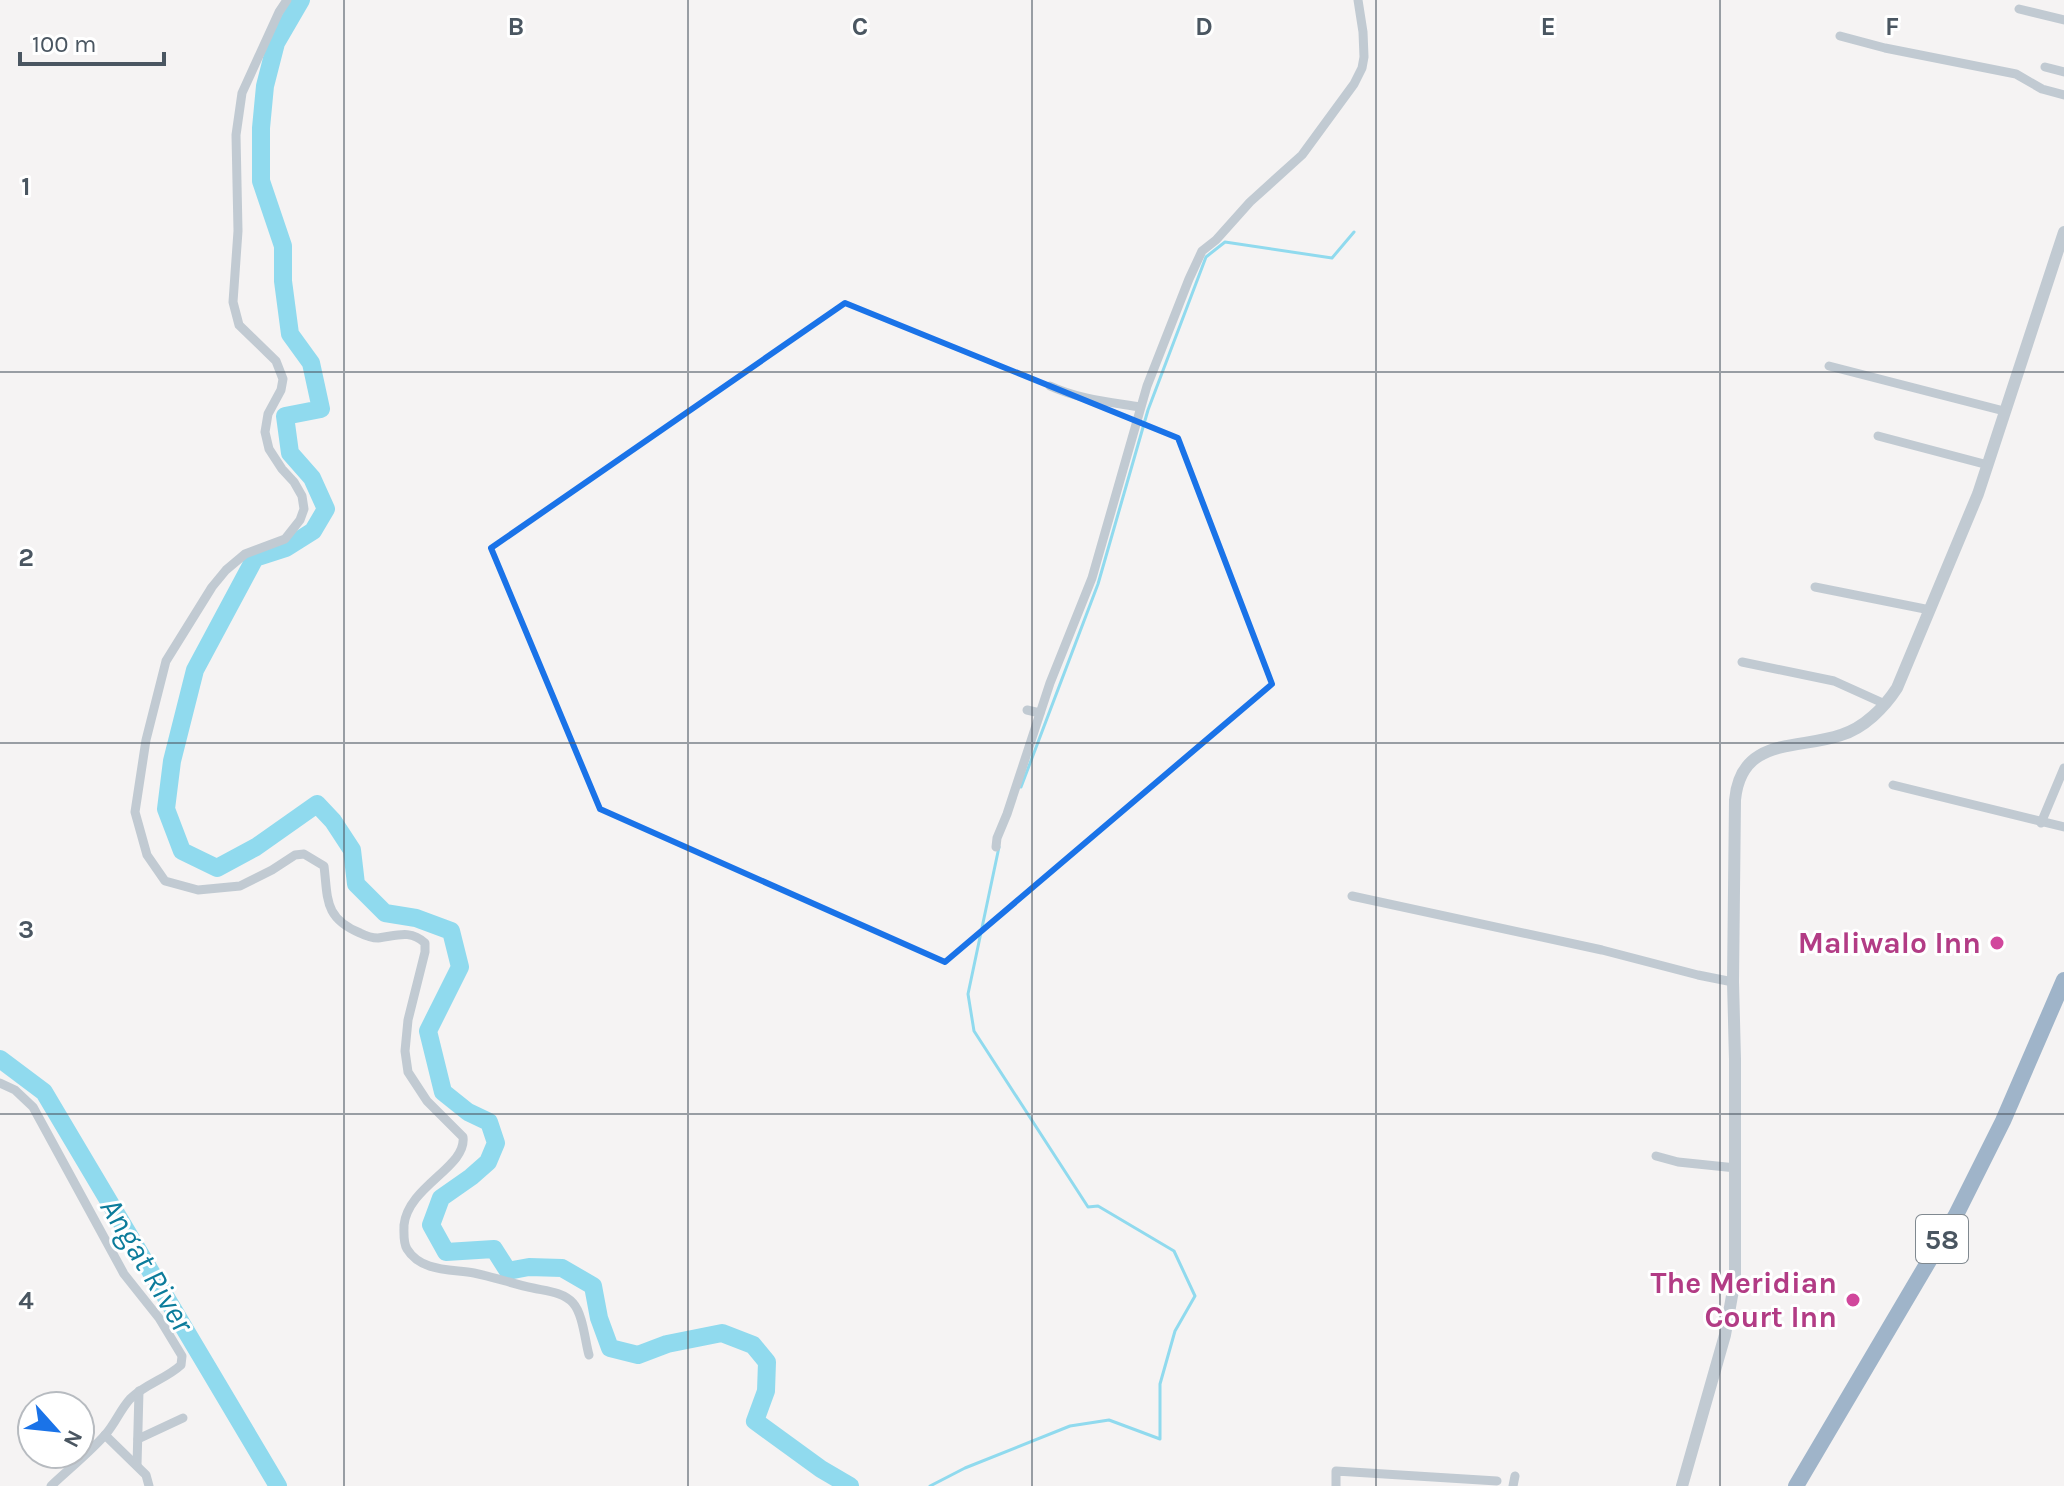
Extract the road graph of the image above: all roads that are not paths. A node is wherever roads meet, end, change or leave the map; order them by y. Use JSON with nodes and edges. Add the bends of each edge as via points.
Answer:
{"nodes":[{"id":1,"x":287,"y":0,"type":"edge"},
{"id":2,"x":1358,"y":0,"type":"edge"},
{"id":3,"x":2019,"y":9,"type":"dead end"},
{"id":4,"x":2064,"y":20,"type":"edge"},
{"id":5,"x":1840,"y":36,"type":"dead end"},
{"id":6,"x":2045,"y":67,"type":"dead end"},
{"id":7,"x":2064,"y":72,"type":"edge"},
{"id":8,"x":2064,"y":94,"type":"edge"},
{"id":9,"x":2064,"y":232,"type":"edge"},
{"id":10,"x":1829,"y":366,"type":"dead end"},
{"id":11,"x":1050,"y":386,"type":"dead end"},
{"id":12,"x":1140,"y":407,"type":"junction"},
{"id":13,"x":2004,"y":411,"type":"junction"},
{"id":14,"x":1878,"y":436,"type":"dead end"},
{"id":15,"x":1988,"y":465,"type":"junction"},
{"id":16,"x":1815,"y":587,"type":"dead end"},
{"id":17,"x":1930,"y":610,"type":"junction"},
{"id":18,"x":1742,"y":662,"type":"dead end"},
{"id":19,"x":1885,"y":704,"type":"junction"},
{"id":20,"x":1027,"y":710,"type":"dead end"},
{"id":21,"x":1040,"y":713,"type":"junction"},
{"id":22,"x":2064,"y":768,"type":"edge"},
{"id":23,"x":1893,"y":785,"type":"dead end"},
{"id":24,"x":2041,"y":823,"type":"junction"},
{"id":25,"x":2064,"y":827,"type":"edge"},
{"id":26,"x":996,"y":847,"type":"dead end"},
{"id":27,"x":1352,"y":896,"type":"dead end"},
{"id":28,"x":2064,"y":980,"type":"edge"},
{"id":29,"x":1733,"y":982,"type":"junction"},
{"id":30,"x":0,"y":1083,"type":"edge"},
{"id":31,"x":1656,"y":1156,"type":"dead end"},
{"id":32,"x":1736,"y":1168,"type":"junction"},
{"id":33,"x":589,"y":1355,"type":"dead end"},
{"id":34,"x":139,"y":1391,"type":"junction"},
{"id":35,"x":183,"y":1418,"type":"dead end"},
{"id":36,"x":105,"y":1435,"type":"junction"},
{"id":37,"x":138,"y":1439,"type":"junction"},
{"id":38,"x":137,"y":1465,"type":"junction"},
{"id":39,"x":1497,"y":1481,"type":"dead end"},
{"id":40,"x":51,"y":1486,"type":"edge"},
{"id":41,"x":149,"y":1486,"type":"edge"},
{"id":42,"x":1336,"y":1486,"type":"edge"},
{"id":43,"x":1682,"y":1486,"type":"edge"},
{"id":44,"x":1796,"y":1486,"type":"edge"}],
"edges":[{"from":1,"to":33,"type":"street","via":[[242,93],[236,135],[233,302],[239,325],[276,361],[283,379],[265,432],[269,449],[294,482],[304,509],[285,539],[245,554],[226,570],[166,661],[135,812],[147,855],[165,881],[198,890],[240,886],[304,854],[324,866],[336,919],[373,938],[406,933],[425,943],[408,1020],[408,1072],[427,1101],[463,1137],[464,1146],[412,1201],[405,1217],[406,1248],[435,1268],[557,1293],[580,1315]]},
{"from":2,"to":12,"type":"street","via":[[1364,57],[1357,79],[1302,155],[1202,251]]},
{"from":3,"to":4,"type":"street"},
{"from":5,"to":8,"type":"street","via":[[2016,74]]},
{"from":6,"to":7,"type":"street"},
{"from":9,"to":13,"type":"street"},
{"from":10,"to":13,"type":"street"},
{"from":11,"to":12,"type":"street"},
{"from":12,"to":21,"type":"street","via":[[1092,578]]},
{"from":13,"to":15,"type":"street"},
{"from":14,"to":15,"type":"street"},
{"from":15,"to":17,"type":"street"},
{"from":16,"to":17,"type":"street"},
{"from":17,"to":19,"type":"street","via":[[1899,685]]},
{"from":18,"to":19,"type":"street","via":[[1834,681]]},
{"from":19,"to":29,"type":"street","via":[[1845,734],[1766,752],[1742,775],[1735,796]]},
{"from":20,"to":21,"type":"street"},
{"from":21,"to":26,"type":"street"},
{"from":22,"to":24,"type":"street"},
{"from":23,"to":24,"type":"street"},
{"from":24,"to":25,"type":"street"},
{"from":27,"to":29,"type":"street"},
{"from":28,"to":44,"type":"highway","number":"58","via":[[1956,1215]]},
{"from":29,"to":32,"type":"street"},
{"from":30,"to":34,"type":"street","via":[[33,1107],[124,1274],[182,1356],[173,1372]]},
{"from":31,"to":32,"type":"street"},
{"from":32,"to":43,"type":"street","via":[[1734,1287]]},
{"from":34,"to":36,"type":"street"},
{"from":34,"to":37,"type":"street"},
{"from":35,"to":37,"type":"street"},
{"from":36,"to":38,"type":"street"},
{"from":36,"to":40,"type":"street"},
{"from":37,"to":38,"type":"street"},
{"from":38,"to":41,"type":"street"},
{"from":39,"to":42,"type":"street","via":[[1336,1471]]}]}
